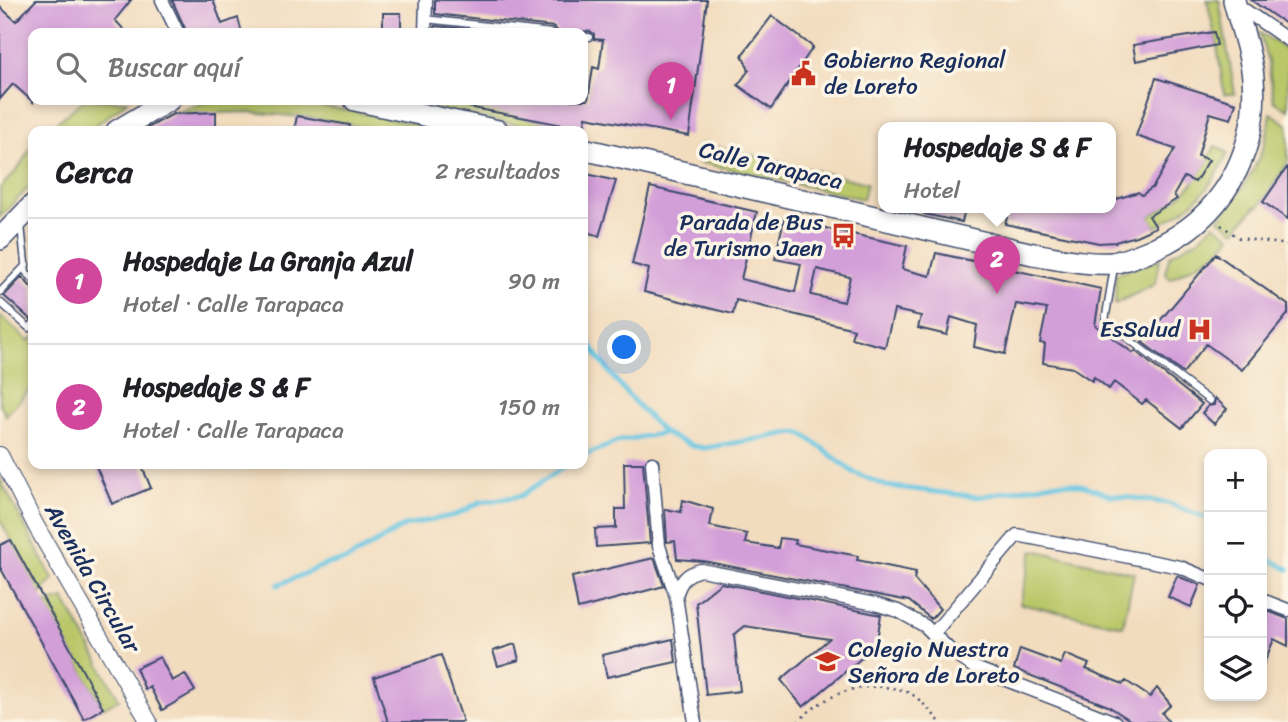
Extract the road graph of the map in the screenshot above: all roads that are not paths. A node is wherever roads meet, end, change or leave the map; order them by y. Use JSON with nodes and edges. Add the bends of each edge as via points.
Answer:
{"nodes":[{"id":1,"x":162,"y":0,"type":"edge"},
{"id":2,"x":426,"y":0,"type":"edge"},
{"id":3,"x":1234,"y":2,"type":"edge"},
{"id":4,"x":425,"y":19,"type":"junction"},
{"id":5,"x":176,"y":28,"type":"edge"},
{"id":6,"x":425,"y":28,"type":"edge"},
{"id":7,"x":507,"y":28,"type":"edge"},
{"id":8,"x":1288,"y":40,"type":"edge"},
{"id":9,"x":161,"y":105,"type":"edge"},
{"id":10,"x":398,"y":105,"type":"edge"},
{"id":11,"x":423,"y":108,"type":"edge"},
{"id":12,"x":125,"y":126,"type":"edge"},
{"id":13,"x":482,"y":126,"type":"edge"},
{"id":14,"x":588,"y":150,"type":"edge"},
{"id":15,"x":27,"y":212,"type":"edge"},
{"id":16,"x":0,"y":239,"type":"edge"},
{"id":17,"x":1114,"y":263,"type":"junction"},
{"id":18,"x":26,"y":265,"type":"junction"},
{"id":19,"x":28,"y":274,"type":"edge"},
{"id":20,"x":0,"y":292,"type":"edge"},
{"id":21,"x":0,"y":302,"type":"edge"},
{"id":22,"x":28,"y":327,"type":"edge"},
{"id":23,"x":1210,"y":401,"type":"dead end"},
{"id":24,"x":0,"y":455,"type":"edge"},
{"id":25,"x":652,"y":463,"type":"dead end"},
{"id":26,"x":1204,"y":577,"type":"edge"},
{"id":27,"x":676,"y":596,"type":"junction"},
{"id":28,"x":1267,"y":602,"type":"edge"},
{"id":29,"x":1288,"y":610,"type":"edge"},
{"id":30,"x":933,"y":634,"type":"junction"},
{"id":31,"x":149,"y":722,"type":"edge"},
{"id":32,"x":695,"y":722,"type":"edge"},
{"id":33,"x":1115,"y":722,"type":"edge"}],
"edges":[{"from":1,"to":5,"type":"street"},
{"from":2,"to":4,"type":"street"},
{"from":3,"to":8,"type":"street"},
{"from":3,"to":17,"type":"main road","name":"Calle Tarapaca","via":[[1253,75],[1246,146],[1233,180],[1207,214],[1175,239]]},
{"from":4,"to":6,"type":"street"},
{"from":4,"to":7,"type":"lane"},
{"from":9,"to":12,"type":"main road"},
{"from":10,"to":11,"type":"main road"},
{"from":11,"to":13,"type":"main road"},
{"from":14,"to":17,"type":"main road","name":"Calle Tarapaca","via":[[1033,254]]},
{"from":15,"to":16,"type":"main road"},
{"from":15,"to":18,"type":"lane"},
{"from":17,"to":23,"type":"lane","via":[[1105,321]]},
{"from":18,"to":19,"type":"lane"},
{"from":18,"to":20,"type":"lane"},
{"from":21,"to":22,"type":"lane"},
{"from":24,"to":31,"type":"street","name":"Avenida Circular"},
{"from":25,"to":27,"type":"street","via":[[659,546]]},
{"from":26,"to":30,"type":"street","via":[[1180,567],[1017,535]]},
{"from":27,"to":30,"type":"street","via":[[684,578],[701,569],[875,604],[898,611]]},
{"from":27,"to":32,"type":"street"},
{"from":28,"to":29,"type":"street"},
{"from":30,"to":33,"type":"street","via":[[975,668]]}]}
